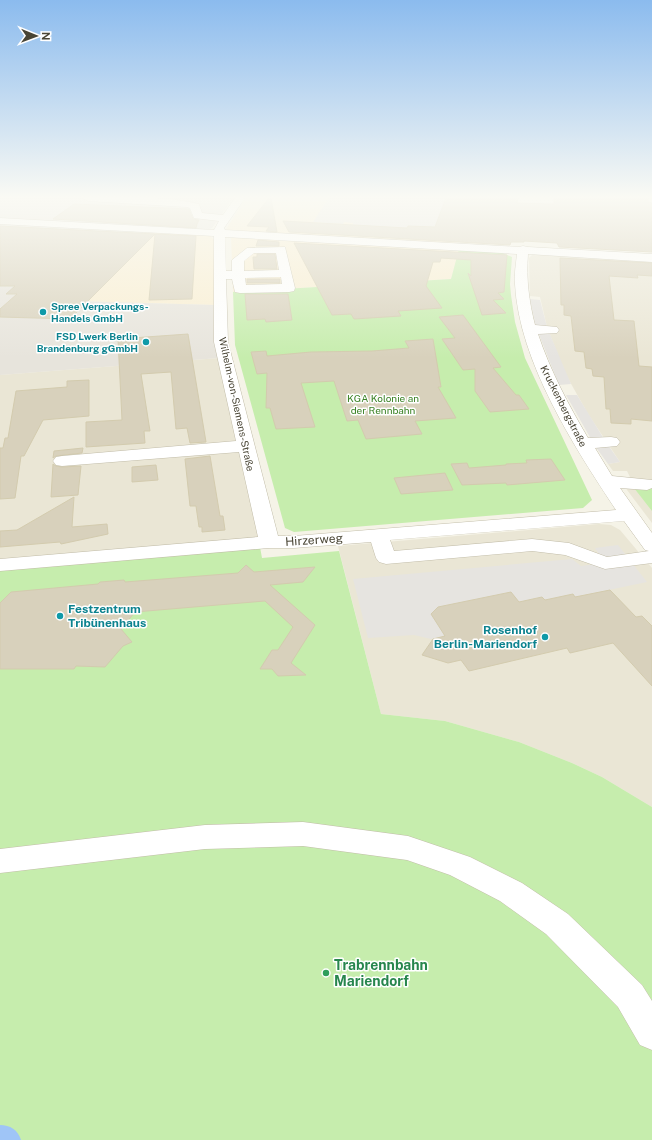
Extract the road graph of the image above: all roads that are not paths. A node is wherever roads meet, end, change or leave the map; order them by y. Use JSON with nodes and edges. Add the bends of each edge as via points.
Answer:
{"nodes":[{"id":1,"x":220,"y":251,"type":"edge"},
{"id":2,"x":249,"y":251,"type":"edge"},
{"id":3,"x":281,"y":251,"type":"edge"},
{"id":4,"x":523,"y":251,"type":"edge"},
{"id":5,"x":535,"y":251,"type":"edge"},
{"id":6,"x":652,"y":258,"type":"edge"},
{"id":7,"x":220,"y":275,"type":"junction"},
{"id":8,"x":238,"y":275,"type":"junction"},
{"id":9,"x":530,"y":329,"type":"junction"},
{"id":10,"x":552,"y":330,"type":"dead end"},
{"id":11,"x":611,"y":442,"type":"dead end"},
{"id":12,"x":583,"y":443,"type":"junction"},
{"id":13,"x":246,"y":446,"type":"junction"},
{"id":14,"x":62,"y":462,"type":"dead end"},
{"id":15,"x":606,"y":481,"type":"junction"},
{"id":16,"x":647,"y":484,"type":"dead end"},
{"id":17,"x":630,"y":517,"type":"junction"},
{"id":18,"x":652,"y":518,"type":"edge"},
{"id":19,"x":379,"y":536,"type":"junction"},
{"id":20,"x":269,"y":542,"type":"junction"},
{"id":21,"x":652,"y":546,"type":"edge"},
{"id":22,"x":652,"y":557,"type":"edge"},
{"id":23,"x":0,"y":565,"type":"edge"},
{"id":24,"x":0,"y":862,"type":"edge"},
{"id":25,"x":652,"y":1033,"type":"edge"}],
"edges":[{"from":1,"to":7,"type":"street","name":"Wilhelm-von-Siemens-Straße"},
{"from":2,"to":8,"type":"street","via":[[238,260]]},
{"from":3,"to":8,"type":"street","via":[[289,288],[240,289]]},
{"from":4,"to":9,"type":"street","name":"Kruckenbergstraße","via":[[521,284]]},
{"from":5,"to":6,"type":"street","via":[[595,257]]},
{"from":7,"to":8,"type":"street"},
{"from":7,"to":13,"type":"street","name":"Wilhelm-von-Siemens-Straße","via":[[221,342]]},
{"from":9,"to":10,"type":"street"},
{"from":9,"to":12,"type":"street","name":"Kruckenbergstraße","via":[[553,389]]},
{"from":11,"to":12,"type":"street"},
{"from":12,"to":15,"type":"street","name":"Kruckenbergstraße"},
{"from":13,"to":14,"type":"street"},
{"from":13,"to":20,"type":"street","name":"Wilhelm-von-Siemens-Straße"},
{"from":15,"to":16,"type":"street"},
{"from":15,"to":17,"type":"street","name":"Kruckenbergstraße"},
{"from":17,"to":18,"type":"street","name":"Hirzerweg"},
{"from":17,"to":19,"type":"street","name":"Hirzerweg"},
{"from":17,"to":21,"type":"street","name":"Kruckenbergstraße"},
{"from":19,"to":20,"type":"street","name":"Hirzerweg"},
{"from":19,"to":22,"type":"street","via":[[386,558],[532,546],[569,549],[605,563]]},
{"from":20,"to":23,"type":"street","name":"Hirzerweg"},
{"from":24,"to":25,"type":"street","via":[[205,837],[303,834],[408,848],[460,866],[511,892],[557,924],[630,996]]}]}
